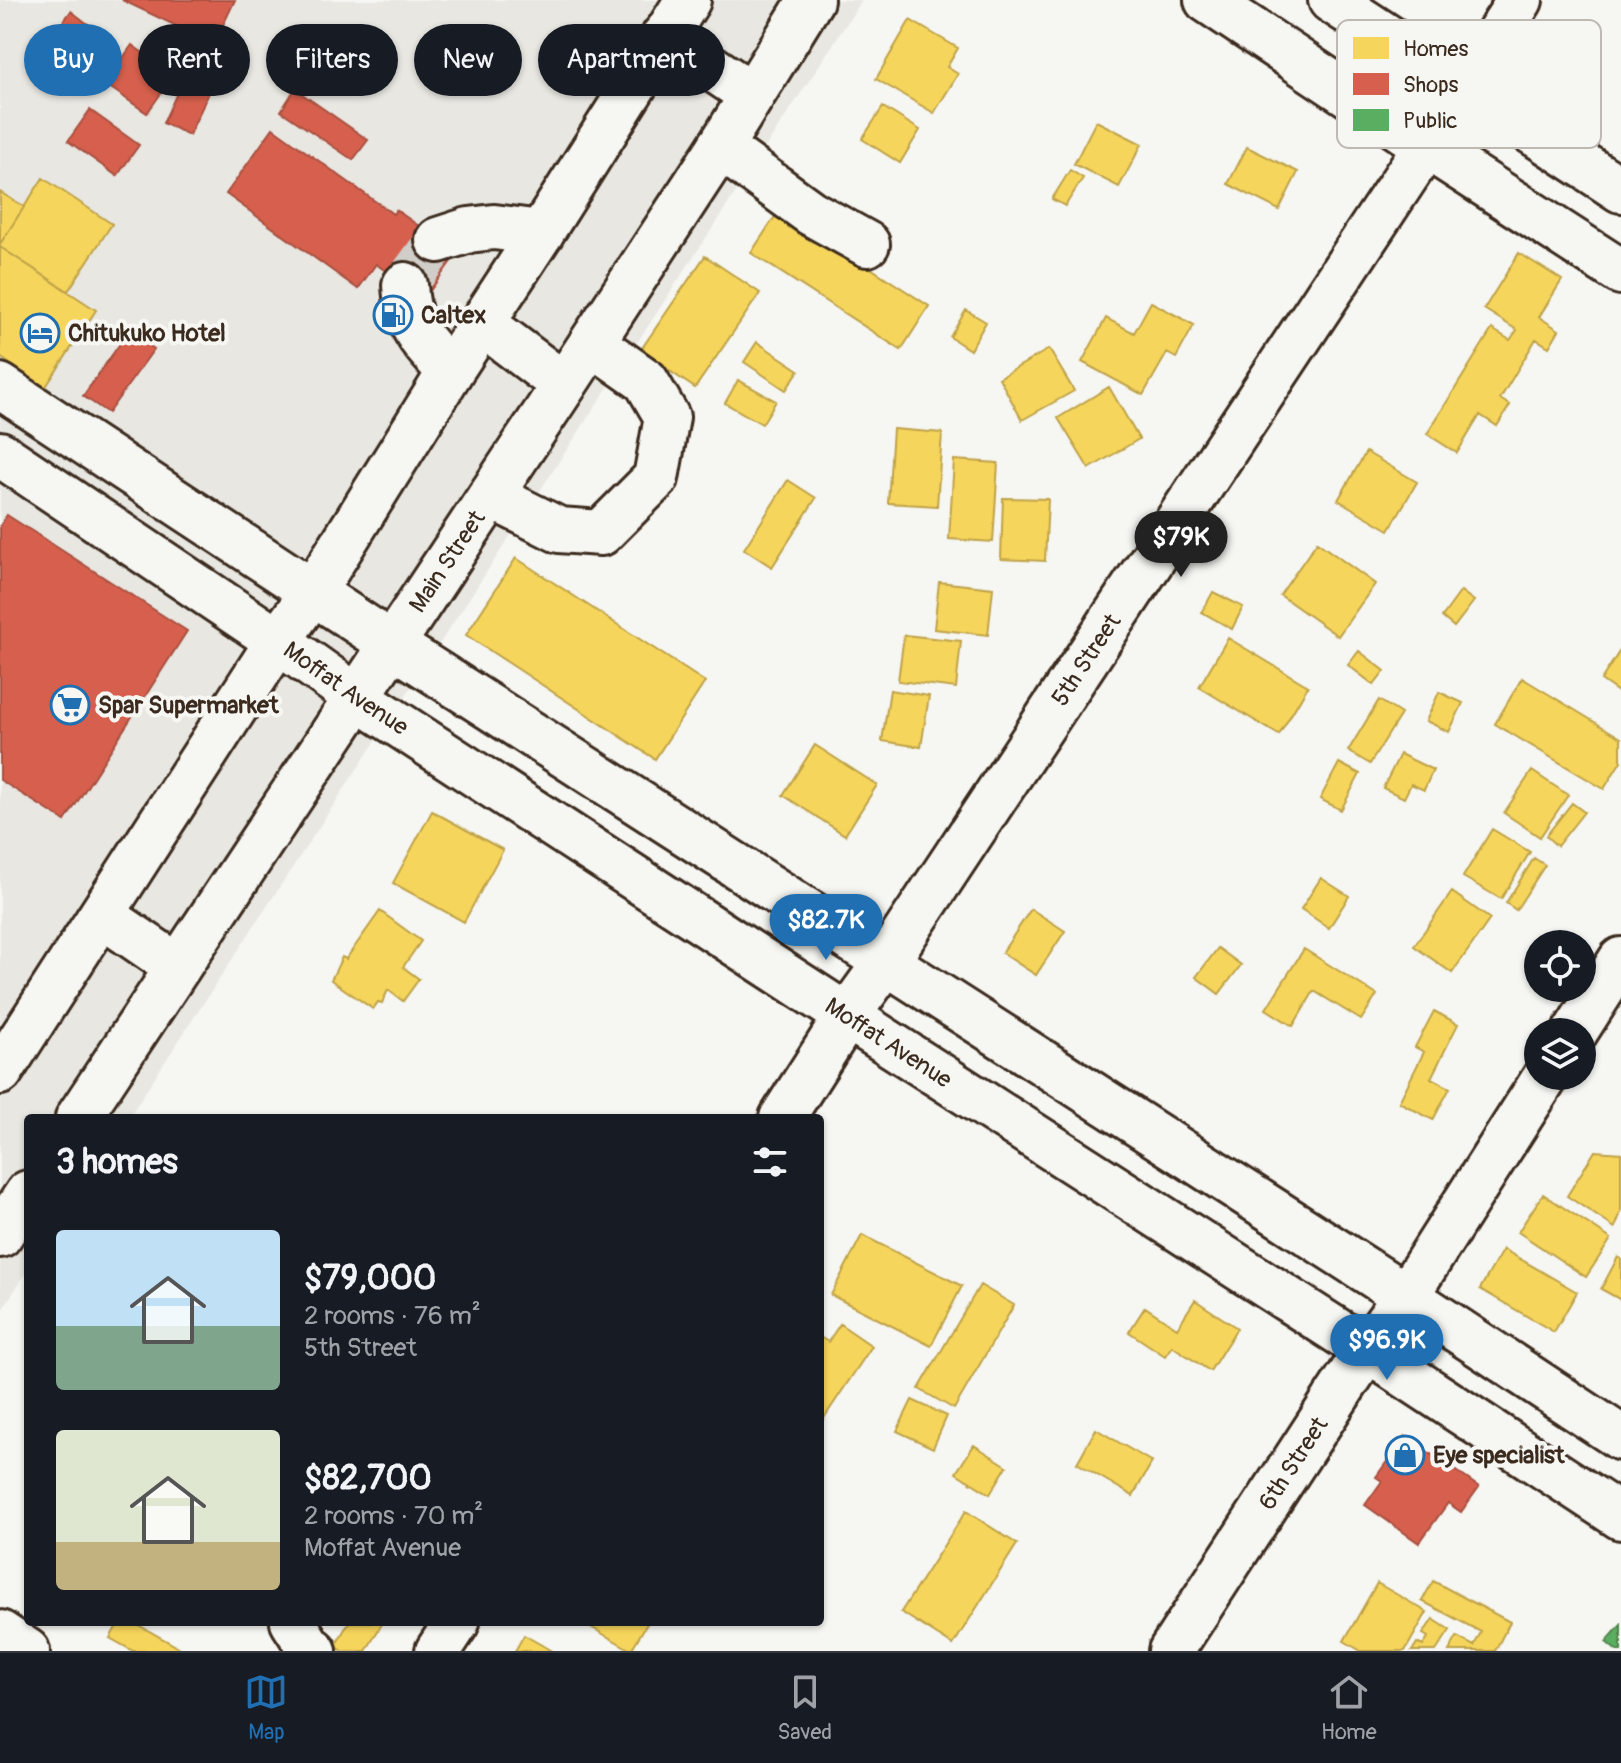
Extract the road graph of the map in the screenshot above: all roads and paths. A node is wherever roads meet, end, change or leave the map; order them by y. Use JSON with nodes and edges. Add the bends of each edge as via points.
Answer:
{"nodes":[{"id":1,"x":688,"y":0,"type":"edge"},
{"id":2,"x":811,"y":0,"type":"edge"},
{"id":3,"x":1207,"y":0,"type":"edge"},
{"id":4,"x":1331,"y":0,"type":"edge"},
{"id":5,"x":1520,"y":0,"type":"edge"},
{"id":6,"x":1362,"y":20,"type":"edge"},
{"id":7,"x":1507,"y":20,"type":"edge"},
{"id":8,"x":672,"y":24,"type":"edge"},
{"id":9,"x":725,"y":77,"type":"edge"},
{"id":10,"x":1337,"y":87,"type":"edge"},
{"id":11,"x":752,"y":95,"type":"junction"},
{"id":12,"x":627,"y":96,"type":"edge"},
{"id":13,"x":720,"y":147,"type":"junction"},
{"id":14,"x":1425,"y":148,"type":"edge"},
{"id":15,"x":1429,"y":148,"type":"edge"},
{"id":16,"x":1558,"y":148,"type":"edge"},
{"id":17,"x":1621,"y":190,"type":"edge"},
{"id":18,"x":541,"y":233,"type":"junction"},
{"id":19,"x":438,"y":240,"type":"tunnel mouth"},
{"id":20,"x":867,"y":244,"type":"dead end"},
{"id":21,"x":1621,"y":272,"type":"edge"},
{"id":22,"x":405,"y":285,"type":"dead end"},
{"id":23,"x":482,"y":323,"type":"junction"},
{"id":24,"x":592,"y":343,"type":"junction"},
{"id":25,"x":450,"y":372,"type":"junction"},
{"id":26,"x":564,"y":385,"type":"junction"},
{"id":27,"x":0,"y":386,"type":"edge"},
{"id":28,"x":0,"y":454,"type":"edge"},
{"id":29,"x":491,"y":496,"type":"junction"},
{"id":30,"x":313,"y":592,"type":"junction"},
{"id":31,"x":278,"y":641,"type":"junction"},
{"id":32,"x":393,"y":645,"type":"junction"},
{"id":33,"x":358,"y":698,"type":"junction"},
{"id":34,"x":102,"y":915,"type":"junction"},
{"id":35,"x":1621,"y":960,"type":"edge"},
{"id":36,"x":886,"y":962,"type":"junction"},
{"id":37,"x":178,"y":967,"type":"junction"},
{"id":38,"x":847,"y":1016,"type":"junction"},
{"id":39,"x":1584,"y":1018,"type":"edge"},
{"id":40,"x":0,"y":1072,"type":"edge"},
{"id":41,"x":1537,"y":1090,"type":"edge"},
{"id":42,"x":81,"y":1114,"type":"edge"},
{"id":43,"x":785,"y":1114,"type":"edge"},
{"id":44,"x":1406,"y":1296,"type":"junction"},
{"id":45,"x":1367,"y":1350,"type":"junction"},
{"id":46,"x":1621,"y":1438,"type":"edge"},
{"id":47,"x":1621,"y":1517,"type":"edge"},
{"id":48,"x":296,"y":1626,"type":"edge"},
{"id":49,"x":454,"y":1626,"type":"edge"},
{"id":50,"x":0,"y":1633,"type":"edge"},
{"id":51,"x":27,"y":1651,"type":"edge"},
{"id":52,"x":314,"y":1651,"type":"edge"},
{"id":53,"x":438,"y":1651,"type":"edge"},
{"id":54,"x":1171,"y":1651,"type":"edge"}],
"edges":[{"from":1,"to":8,"type":"main road"},
{"from":2,"to":11,"type":"main road","name":"Main Street"},
{"from":3,"to":10,"type":"main road"},
{"from":4,"to":6,"type":"main road"},
{"from":5,"to":7,"type":"main road","name":"5th Street"},
{"from":9,"to":11,"type":"main road"},
{"from":11,"to":13,"type":"main road","name":"Main Street"},
{"from":12,"to":18,"type":"main road"},
{"from":13,"to":20,"type":"main road","via":[[811,213]]},
{"from":13,"to":24,"type":"main road","name":"Main Street"},
{"from":14,"to":36,"type":"main road","name":"5th Street"},
{"from":15,"to":21,"type":"main road"},
{"from":16,"to":17,"type":"main road"},
{"from":18,"to":19,"type":"main road","via":[[494,227]]},
{"from":18,"to":23,"type":"main road"},
{"from":22,"to":25,"type":"main road","via":[[407,310],[419,338]]},
{"from":23,"to":25,"type":"main road"},
{"from":23,"to":26,"type":"main road"},
{"from":24,"to":26,"type":"main road","name":"Main Street"},
{"from":24,"to":29,"type":"main road","via":[[646,381],[667,417],[656,478],[601,533],[559,530]]},
{"from":25,"to":30,"type":"main road"},
{"from":26,"to":29,"type":"main road","name":"Main Street"},
{"from":27,"to":30,"type":"main road"},
{"from":28,"to":31,"type":"main road","name":"Moffat Avenue"},
{"from":29,"to":32,"type":"main road","name":"Main Street"},
{"from":30,"to":31,"type":"main road"},
{"from":30,"to":32,"type":"main road"},
{"from":31,"to":33,"type":"main road","name":"Moffat Avenue"},
{"from":31,"to":34,"type":"main road"},
{"from":32,"to":33,"type":"main road","name":"Main Street"},
{"from":32,"to":36,"type":"main road"},
{"from":33,"to":37,"type":"main road","name":"Main Street"},
{"from":33,"to":38,"type":"main road","name":"Moffat Avenue"},
{"from":34,"to":37,"type":"main road"},
{"from":34,"to":40,"type":"main road"},
{"from":35,"to":39,"type":"main road"},
{"from":36,"to":38,"type":"main road","name":"5th Street"},
{"from":36,"to":44,"type":"main road"},
{"from":37,"to":42,"type":"main road","name":"Main Street"},
{"from":38,"to":43,"type":"main road","name":"5th Street"},
{"from":38,"to":45,"type":"main road","name":"Moffat Avenue"},
{"from":41,"to":44,"type":"main road","name":"6th Street"},
{"from":44,"to":45,"type":"main road","name":"6th Street"},
{"from":44,"to":46,"type":"main road"},
{"from":45,"to":47,"type":"main road","name":"Moffat Avenue"},
{"from":45,"to":54,"type":"main road","name":"6th Street"},
{"from":48,"to":52,"type":"main road"},
{"from":49,"to":53,"type":"main road"},
{"from":50,"to":51,"type":"main road"}]}
